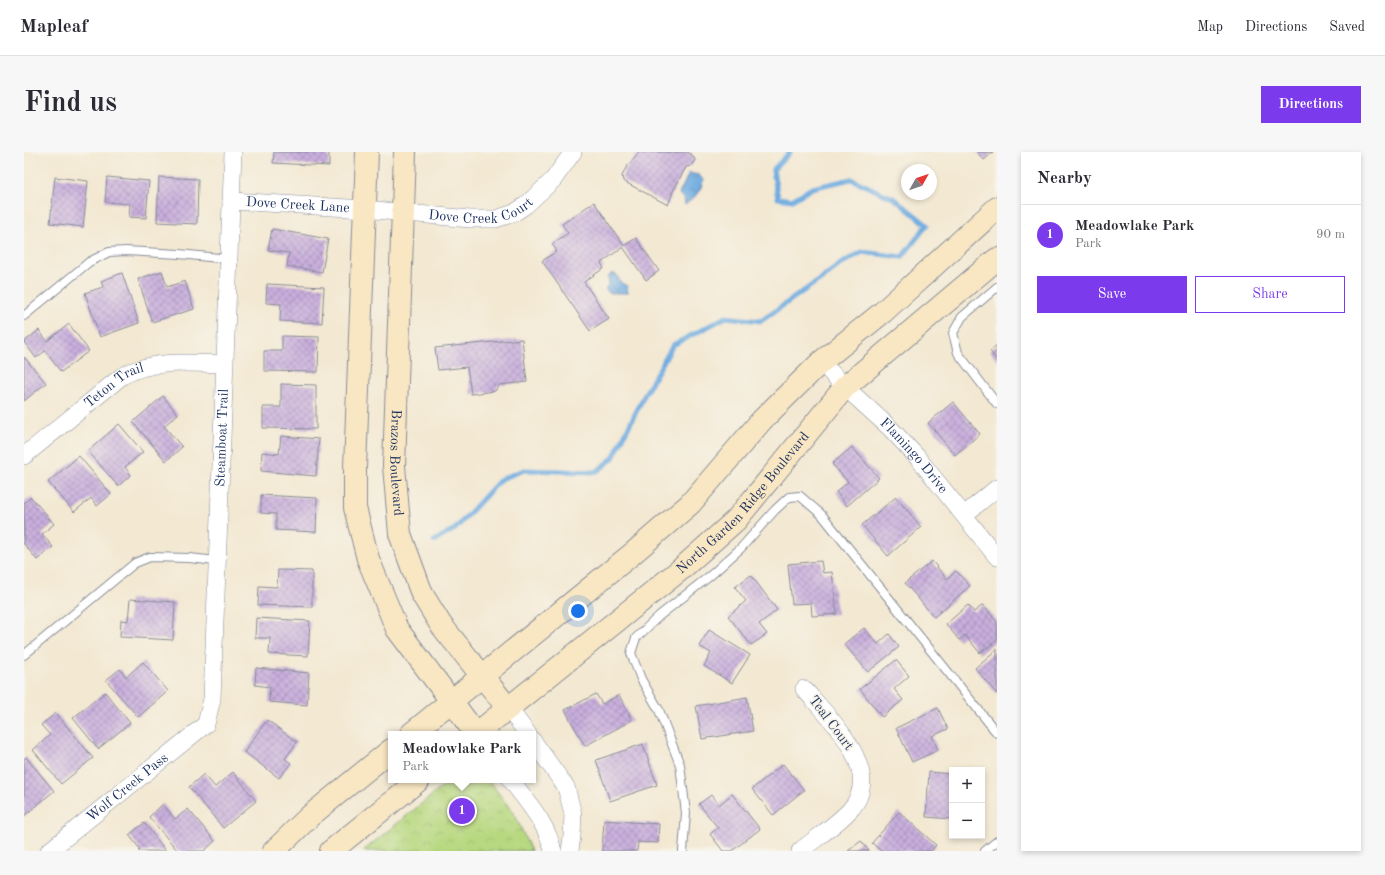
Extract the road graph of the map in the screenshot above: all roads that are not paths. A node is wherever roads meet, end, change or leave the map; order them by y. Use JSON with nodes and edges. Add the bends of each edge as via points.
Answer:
{"nodes":[{"id":1,"x":233,"y":152,"type":"edge"},
{"id":2,"x":367,"y":152,"type":"edge"},
{"id":3,"x":405,"y":152,"type":"edge"},
{"id":4,"x":573,"y":152,"type":"edge"},
{"id":5,"x":231,"y":201,"type":"junction"},
{"id":6,"x":997,"y":208,"type":"edge"},
{"id":7,"x":365,"y":209,"type":"junction"},
{"id":8,"x":404,"y":213,"type":"junction"},
{"id":9,"x":229,"y":259,"type":"junction"},
{"id":10,"x":997,"y":259,"type":"edge"},
{"id":11,"x":997,"y":287,"type":"edge"},
{"id":12,"x":24,"y":316,"type":"edge"},
{"id":13,"x":821,"y":362,"type":"junction"},
{"id":14,"x":224,"y":364,"type":"junction"},
{"id":15,"x":845,"y":387,"type":"junction"},
{"id":16,"x":997,"y":404,"type":"edge"},
{"id":17,"x":24,"y":456,"type":"edge"},
{"id":18,"x":997,"y":488,"type":"edge"},
{"id":19,"x":964,"y":515,"type":"junction"},
{"id":20,"x":997,"y":557,"type":"edge"},
{"id":21,"x":217,"y":561,"type":"junction"},
{"id":22,"x":24,"y":655,"type":"edge"},
{"id":23,"x":482,"y":676,"type":"junction"},
{"id":24,"x":804,"y":688,"type":"dead end"},
{"id":25,"x":451,"y":701,"type":"junction"},
{"id":26,"x":508,"y":708,"type":"junction"},
{"id":27,"x":206,"y":724,"type":"joint"},
{"id":28,"x":415,"y":731,"type":"edge"},
{"id":29,"x":474,"y":731,"type":"edge"},
{"id":30,"x":480,"y":731,"type":"edge"},
{"id":31,"x":526,"y":731,"type":"edge"},
{"id":32,"x":997,"y":733,"type":"edge"},
{"id":33,"x":536,"y":745,"type":"edge"},
{"id":34,"x":388,"y":752,"type":"edge"},
{"id":35,"x":415,"y":783,"type":"edge"},
{"id":36,"x":513,"y":783,"type":"edge"},
{"id":37,"x":997,"y":841,"type":"edge"},
{"id":38,"x":49,"y":851,"type":"edge"},
{"id":39,"x":274,"y":851,"type":"edge"},
{"id":40,"x":331,"y":851,"type":"edge"},
{"id":41,"x":553,"y":851,"type":"edge"},
{"id":42,"x":570,"y":851,"type":"edge"},
{"id":43,"x":683,"y":851,"type":"edge"},
{"id":44,"x":800,"y":851,"type":"edge"},
{"id":45,"x":985,"y":851,"type":"edge"}],
"edges":[{"from":1,"to":5,"type":"street","name":"Steamboat Trail"},
{"from":2,"to":7,"type":"main road"},
{"from":3,"to":8,"type":"main road","name":"Brazos Boulevard"},
{"from":4,"to":8,"type":"street","name":"Dove Creek Court","via":[[553,180],[514,214],[496,219],[470,219]]},
{"from":5,"to":7,"type":"street","name":"Dove Creek Lane"},
{"from":5,"to":9,"type":"street","name":"Steamboat Trail"},
{"from":6,"to":13,"type":"main road","via":[[883,312]]},
{"from":7,"to":8,"type":"street","name":"Dove Creek Court"},
{"from":7,"to":25,"type":"main road","via":[[354,468],[355,508],[368,559],[397,629]]},
{"from":8,"to":23,"type":"main road","name":"Brazos Boulevard","via":[[394,466],[400,534],[422,594],[442,625]]},
{"from":9,"to":12,"type":"lane","via":[[148,252],[109,252],[89,262]]},
{"from":9,"to":14,"type":"street","name":"Steamboat Trail"},
{"from":10,"to":15,"type":"main road","name":"North Garden Ridge Boulevard"},
{"from":11,"to":16,"type":"lane","via":[[962,318],[953,333],[958,353]]},
{"from":13,"to":15,"type":"street","name":"Flamingo Drive"},
{"from":13,"to":23,"type":"main road","via":[[762,420],[690,504]]},
{"from":14,"to":17,"type":"street","name":"Teton Trail","via":[[149,366],[131,371]]},
{"from":14,"to":21,"type":"street","name":"Steamboat Trail"},
{"from":15,"to":19,"type":"street","name":"Flamingo Drive","via":[[890,428]]},
{"from":15,"to":26,"type":"main road","name":"North Garden Ridge Boulevard","via":[[736,520],[680,570]]},
{"from":18,"to":19,"type":"street"},
{"from":19,"to":20,"type":"street","name":"Flamingo Drive"},
{"from":21,"to":22,"type":"lane","via":[[150,558],[135,563]]},
{"from":21,"to":27,"type":"street","name":"Steamboat Trail","via":[[212,699]]},
{"from":23,"to":25,"type":"main road"},
{"from":23,"to":26,"type":"main road","name":"Brazos Boulevard"},
{"from":24,"to":44,"type":"street","name":"Teal Court","via":[[856,756],[861,771],[861,793],[850,810]]},
{"from":25,"to":28,"type":"main road"},
{"from":25,"to":29,"type":"main road"},
{"from":26,"to":30,"type":"main road","name":"North Garden Ridge Boulevard"},
{"from":26,"to":31,"type":"street","name":"Brazos Boulevard"},
{"from":27,"to":38,"type":"street","name":"Wolf Creek Pass"},
{"from":32,"to":43,"type":"lane","via":[[822,515],[800,496],[789,497],[741,548],[636,638],[631,653],[680,764],[686,813]]},
{"from":33,"to":42,"type":"street","via":[[566,787],[572,814]]},
{"from":34,"to":39,"type":"main road","via":[[310,816]]},
{"from":35,"to":40,"type":"main road"},
{"from":36,"to":41,"type":"street","via":[[542,821]]},
{"from":37,"to":45,"type":"lane"}]}
